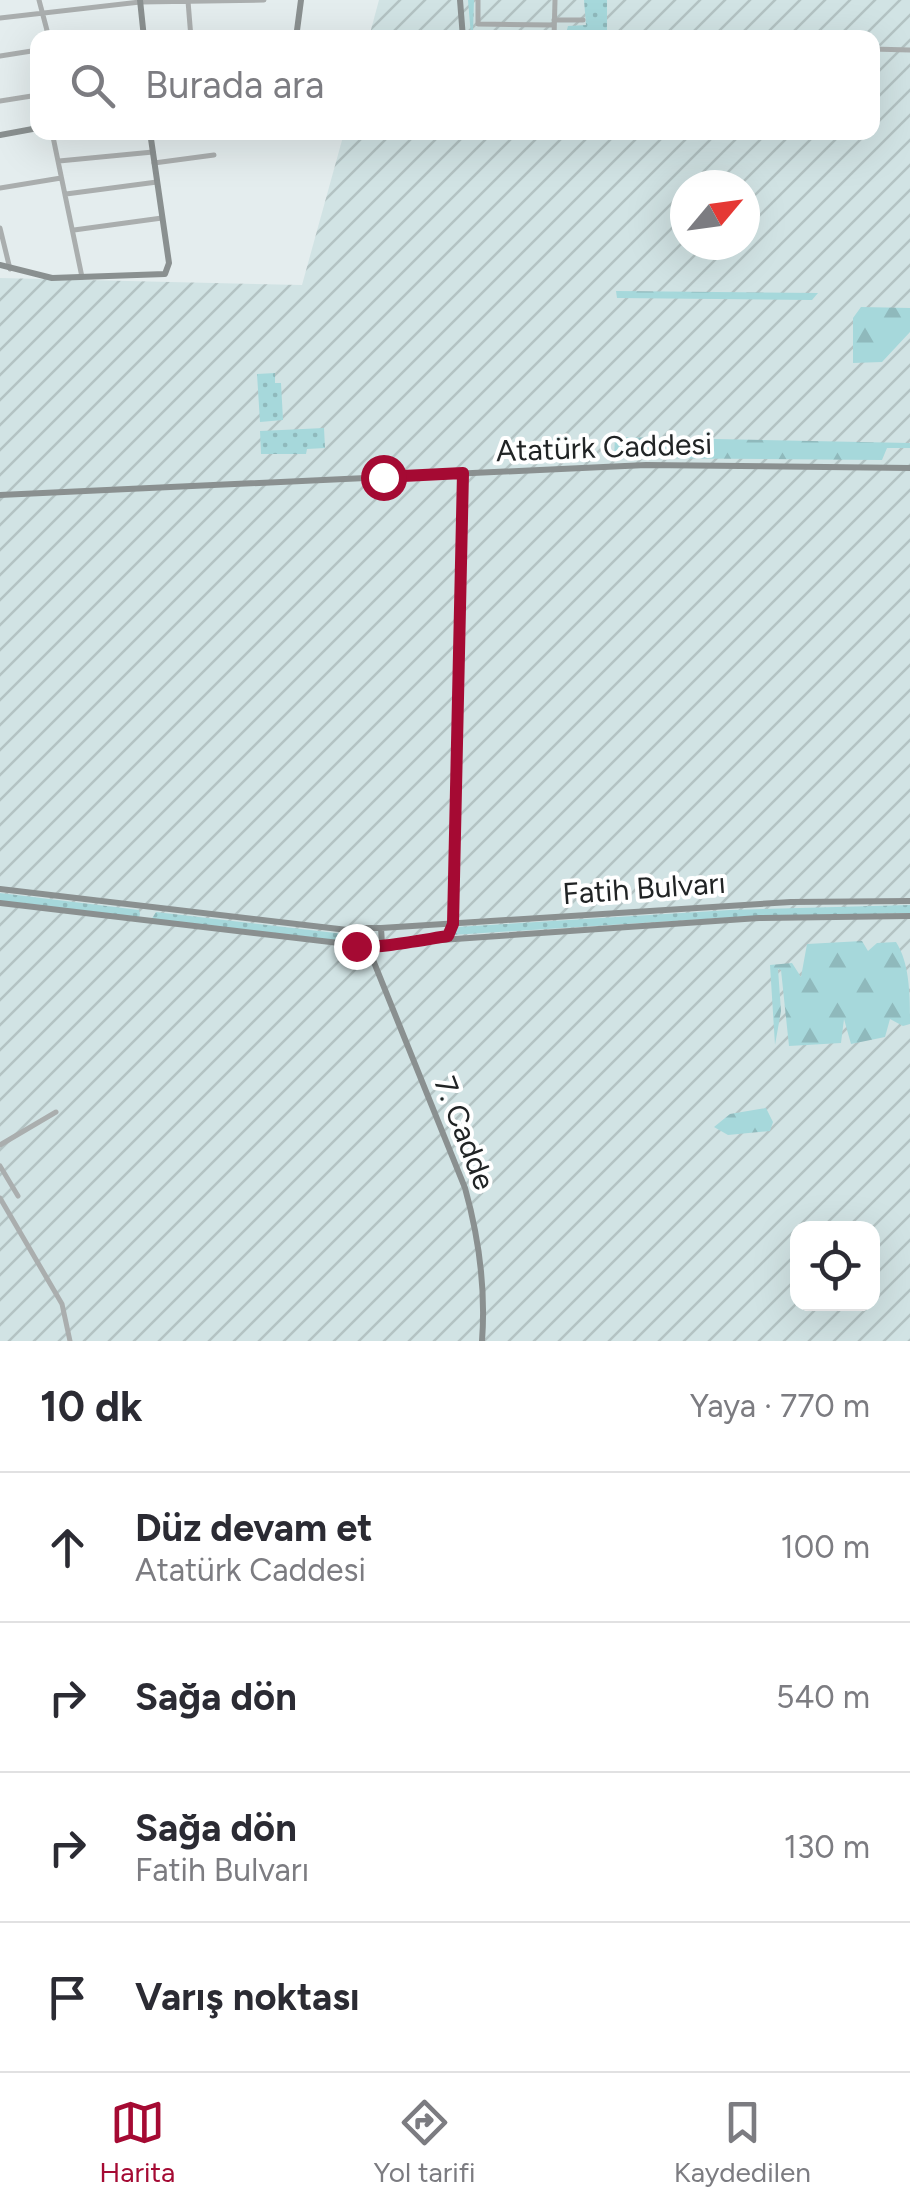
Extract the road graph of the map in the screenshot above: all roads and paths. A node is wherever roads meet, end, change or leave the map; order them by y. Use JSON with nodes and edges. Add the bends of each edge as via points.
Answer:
{"nodes":[{"id":1,"x":40,"y":0,"type":"edge"},
{"id":2,"x":264,"y":0,"type":"edge"},
{"id":3,"x":301,"y":0,"type":"edge"},
{"id":4,"x":460,"y":0,"type":"edge"},
{"id":5,"x":478,"y":0,"type":"edge"},
{"id":6,"x":554,"y":0,"type":"edge"},
{"id":7,"x":140,"y":1,"type":"edge"},
{"id":8,"x":188,"y":1,"type":"edge"},
{"id":9,"x":42,"y":12,"type":"junction"},
{"id":10,"x":0,"y":18,"type":"edge"},
{"id":11,"x":584,"y":20,"type":"dead end"},
{"id":12,"x":554,"y":22,"type":"junction"},
{"id":13,"x":47,"y":30,"type":"edge"},
{"id":14,"x":143,"y":30,"type":"edge"},
{"id":15,"x":190,"y":30,"type":"edge"},
{"id":16,"x":297,"y":30,"type":"edge"},
{"id":17,"x":462,"y":30,"type":"edge"},
{"id":18,"x":554,"y":30,"type":"edge"},
{"id":19,"x":880,"y":49,"type":"edge"},
{"id":20,"x":910,"y":50,"type":"edge"},
{"id":21,"x":30,"y":51,"type":"edge"},
{"id":22,"x":0,"y":56,"type":"edge"},
{"id":23,"x":30,"y":97,"type":"edge"},
{"id":24,"x":0,"y":100,"type":"edge"},
{"id":25,"x":30,"y":129,"type":"edge"},
{"id":26,"x":0,"y":135,"type":"edge"},
{"id":27,"x":54,"y":140,"type":"edge"},
{"id":28,"x":151,"y":140,"type":"edge"},
{"id":29,"x":153,"y":152,"type":"junction"},
{"id":30,"x":214,"y":155,"type":"dead end"},
{"id":31,"x":59,"y":161,"type":"junction"},
{"id":32,"x":154,"y":163,"type":"junction"},
{"id":33,"x":62,"y":178,"type":"junction"},
{"id":34,"x":158,"y":182,"type":"junction"},
{"id":35,"x":0,"y":188,"type":"edge"},
{"id":36,"x":66,"y":194,"type":"junction"},
{"id":37,"x":162,"y":218,"type":"junction"},
{"id":38,"x":0,"y":228,"type":"edge"},
{"id":39,"x":74,"y":230,"type":"junction"},
{"id":40,"x":0,"y":265,"type":"edge"},
{"id":41,"x":10,"y":270,"type":"junction"},
{"id":42,"x":82,"y":279,"type":"junction"},
{"id":43,"x":910,"y":468,"type":"edge"},
{"id":44,"x":463,"y":473,"type":"junction"},
{"id":45,"x":0,"y":495,"type":"edge"},
{"id":46,"x":0,"y":888,"type":"edge"},
{"id":47,"x":910,"y":901,"type":"edge"},
{"id":48,"x":0,"y":903,"type":"edge"},
{"id":49,"x":910,"y":916,"type":"edge"},
{"id":50,"x":453,"y":924,"type":"junction"},
{"id":51,"x":382,"y":928,"type":"junction"},
{"id":52,"x":356,"y":930,"type":"junction"},
{"id":53,"x":427,"y":939,"type":"junction"},
{"id":54,"x":382,"y":944,"type":"junction"},
{"id":55,"x":356,"y":946,"type":"junction"},
{"id":56,"x":369,"y":950,"type":"junction"},
{"id":57,"x":56,"y":1112,"type":"dead end"},
{"id":58,"x":0,"y":1146,"type":"edge"},
{"id":59,"x":0,"y":1166,"type":"edge"},
{"id":60,"x":18,"y":1196,"type":"dead end"},
{"id":61,"x":0,"y":1198,"type":"edge"},
{"id":62,"x":70,"y":1341,"type":"edge"},
{"id":63,"x":482,"y":1341,"type":"edge"}],
"edges":[{"from":1,"to":9,"type":"street"},
{"from":2,"to":8,"type":"street"},
{"from":3,"to":16,"type":"main road"},
{"from":4,"to":17,"type":"main road"},
{"from":5,"to":12,"type":"street","via":[[478,24]]},
{"from":6,"to":12,"type":"street"},
{"from":7,"to":8,"type":"street"},
{"from":7,"to":9,"type":"street"},
{"from":7,"to":14,"type":"main road"},
{"from":8,"to":15,"type":"street"},
{"from":9,"to":10,"type":"street"},
{"from":9,"to":13,"type":"street"},
{"from":11,"to":12,"type":"street"},
{"from":12,"to":18,"type":"street"},
{"from":19,"to":20,"type":"street"},
{"from":21,"to":22,"type":"street"},
{"from":23,"to":24,"type":"street"},
{"from":25,"to":26,"type":"main road"},
{"from":27,"to":31,"type":"street"},
{"from":28,"to":29,"type":"main road"},
{"from":29,"to":31,"type":"street"},
{"from":29,"to":32,"type":"main road"},
{"from":30,"to":32,"type":"street"},
{"from":31,"to":33,"type":"street"},
{"from":32,"to":34,"type":"main road"},
{"from":33,"to":35,"type":"street"},
{"from":33,"to":36,"type":"street"},
{"from":34,"to":36,"type":"street"},
{"from":34,"to":37,"type":"main road"},
{"from":36,"to":39,"type":"street"},
{"from":37,"to":39,"type":"street"},
{"from":37,"to":42,"type":"main road","via":[[165,274]]},
{"from":38,"to":41,"type":"street"},
{"from":39,"to":42,"type":"street"},
{"from":40,"to":41,"type":"main road"},
{"from":41,"to":42,"type":"main road"},
{"from":43,"to":44,"type":"main road","name":"Atatürk Caddesi","via":[[646,465]]},
{"from":44,"to":45,"type":"main road","name":"Atatürk Caddesi"},
{"from":44,"to":50,"type":"street"},
{"from":46,"to":52,"type":"main road","name":"Fatih Bulvarı"},
{"from":47,"to":50,"type":"main road","name":"Fatih Bulvarı"},
{"from":48,"to":55,"type":"main road"},
{"from":49,"to":53,"type":"main road","name":"Fatih Bulvarı","via":[[759,918]]},
{"from":50,"to":51,"type":"main road","name":"Fatih Bulvarı"},
{"from":50,"to":53,"type":"street","via":[[448,936]]},
{"from":51,"to":52,"type":"main road","name":"Fatih Bulvarı"},
{"from":51,"to":54,"type":"main road"},
{"from":52,"to":55,"type":"main road"},
{"from":53,"to":54,"type":"main road","name":"Fatih Bulvarı"},
{"from":54,"to":56,"type":"main road","name":"Fatih Bulvarı"},
{"from":55,"to":56,"type":"main road"},
{"from":56,"to":63,"type":"main road","name":"7. Cadde","via":[[476,1228]]},
{"from":57,"to":58,"type":"street"},
{"from":59,"to":60,"type":"street"},
{"from":61,"to":62,"type":"street","via":[[62,1304]]}]}
